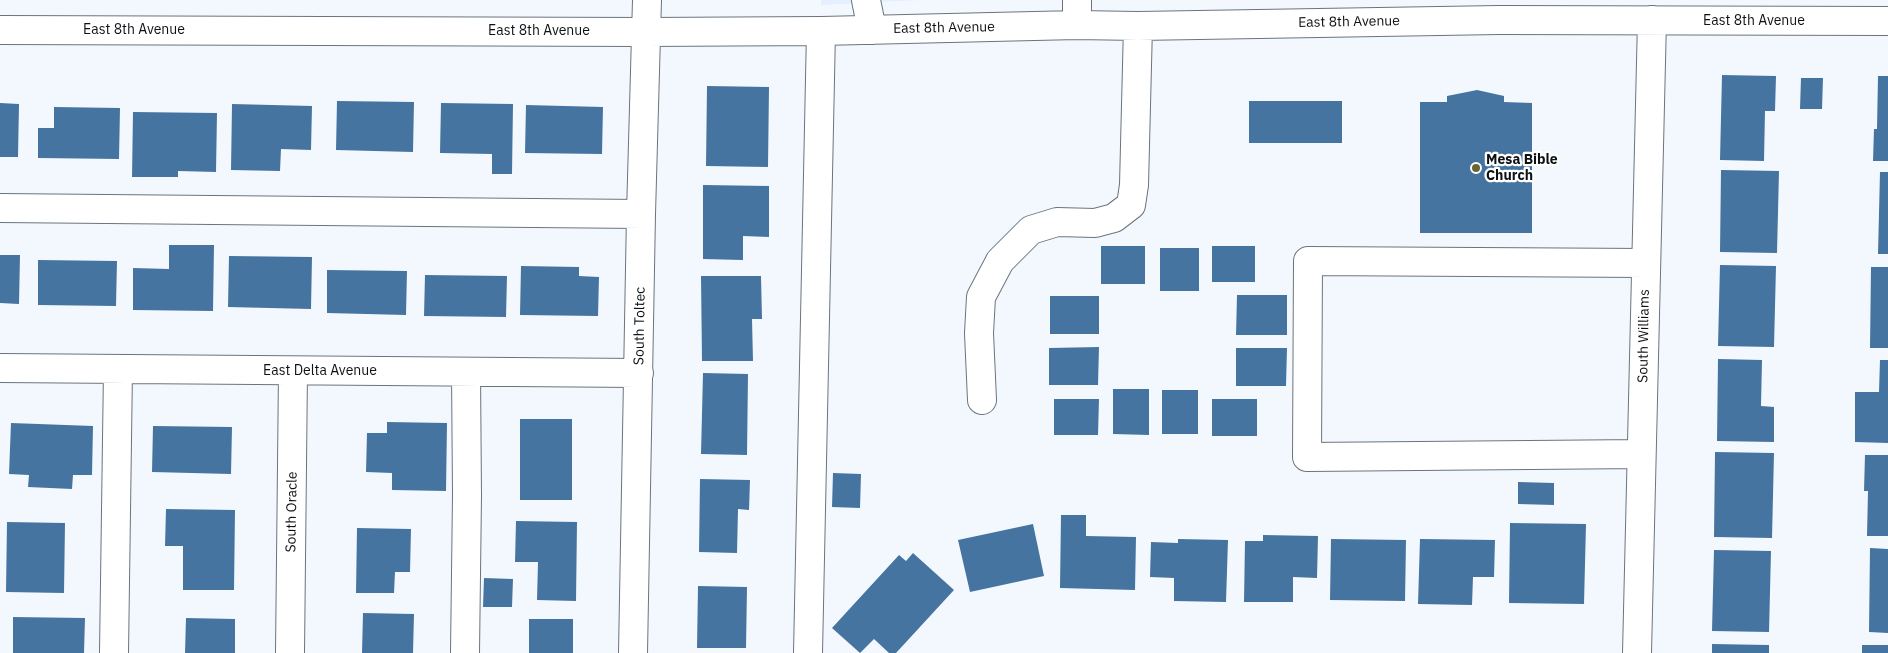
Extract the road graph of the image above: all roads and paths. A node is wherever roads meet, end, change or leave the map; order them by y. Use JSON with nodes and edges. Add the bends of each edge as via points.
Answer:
{"nodes":[{"id":1,"x":647,"y":0,"type":"edge"},
{"id":2,"x":866,"y":0,"type":"edge"},
{"id":3,"x":1499,"y":10,"type":"edge"},
{"id":4,"x":1077,"y":12,"type":"edge"},
{"id":5,"x":1652,"y":20,"type":"junction"},
{"id":6,"x":1888,"y":21,"type":"edge"},
{"id":7,"x":1138,"y":26,"type":"junction"},
{"id":8,"x":0,"y":30,"type":"edge"},
{"id":9,"x":872,"y":30,"type":"junction"},
{"id":10,"x":821,"y":31,"type":"junction"},
{"id":11,"x":646,"y":32,"type":"junction"},
{"id":12,"x":0,"y":208,"type":"edge"},
{"id":13,"x":641,"y":214,"type":"junction"},
{"id":14,"x":1646,"y":263,"type":"junction"},
{"id":15,"x":0,"y":368,"type":"edge"},
{"id":16,"x":118,"y":369,"type":"junction"},
{"id":17,"x":293,"y":371,"type":"junction"},
{"id":18,"x":466,"y":372,"type":"junction"},
{"id":19,"x":640,"y":373,"type":"junction"},
{"id":20,"x":982,"y":400,"type":"dead end"},
{"id":21,"x":1641,"y":454,"type":"junction"},
{"id":22,"x":114,"y":653,"type":"edge"},
{"id":23,"x":290,"y":653,"type":"edge"},
{"id":24,"x":465,"y":653,"type":"edge"},
{"id":25,"x":633,"y":653,"type":"edge"},
{"id":26,"x":808,"y":653,"type":"edge"},
{"id":27,"x":1637,"y":653,"type":"edge"}],
"edges":[{"from":1,"to":11,"type":"street","name":"South Toltec"},
{"from":2,"to":9,"type":"street"},
{"from":3,"to":5,"type":"street","name":"East 8th Avenue"},
{"from":3,"to":7,"type":"street","name":"East 8th Avenue"},
{"from":4,"to":7,"type":"street","name":"East 8th Avenue"},
{"from":4,"to":9,"type":"street","name":"East 8th Avenue"},
{"from":5,"to":6,"type":"street","name":"East 8th Avenue"},
{"from":5,"to":14,"type":"street","name":"South Williams"},
{"from":7,"to":20,"type":"street","via":[[1134,185],[1130,205],[1114,218],[1095,224],[1057,222],[1031,230],[1000,261],[981,298]]},
{"from":8,"to":11,"type":"street","name":"East 8th Avenue"},
{"from":9,"to":10,"type":"street","name":"East 8th Avenue"},
{"from":10,"to":11,"type":"street","name":"East 8th Avenue"},
{"from":10,"to":26,"type":"street"},
{"from":11,"to":13,"type":"street","name":"South Toltec"},
{"from":12,"to":13,"type":"street"},
{"from":13,"to":19,"type":"street","name":"South Toltec"},
{"from":14,"to":21,"type":"street","name":"South Williams"},
{"from":14,"to":21,"type":"street","via":[[1308,261],[1307,457]]},
{"from":15,"to":16,"type":"street","name":"East Delta Avenue"},
{"from":16,"to":17,"type":"street","name":"East Delta Avenue"},
{"from":16,"to":22,"type":"street"},
{"from":17,"to":18,"type":"street","name":"East Delta Avenue"},
{"from":17,"to":23,"type":"street","name":"South Oracle"},
{"from":18,"to":19,"type":"street","name":"East Delta Avenue"},
{"from":18,"to":24,"type":"street"},
{"from":19,"to":25,"type":"street","name":"South Toltec"},
{"from":21,"to":27,"type":"street","name":"South Williams"}]}
